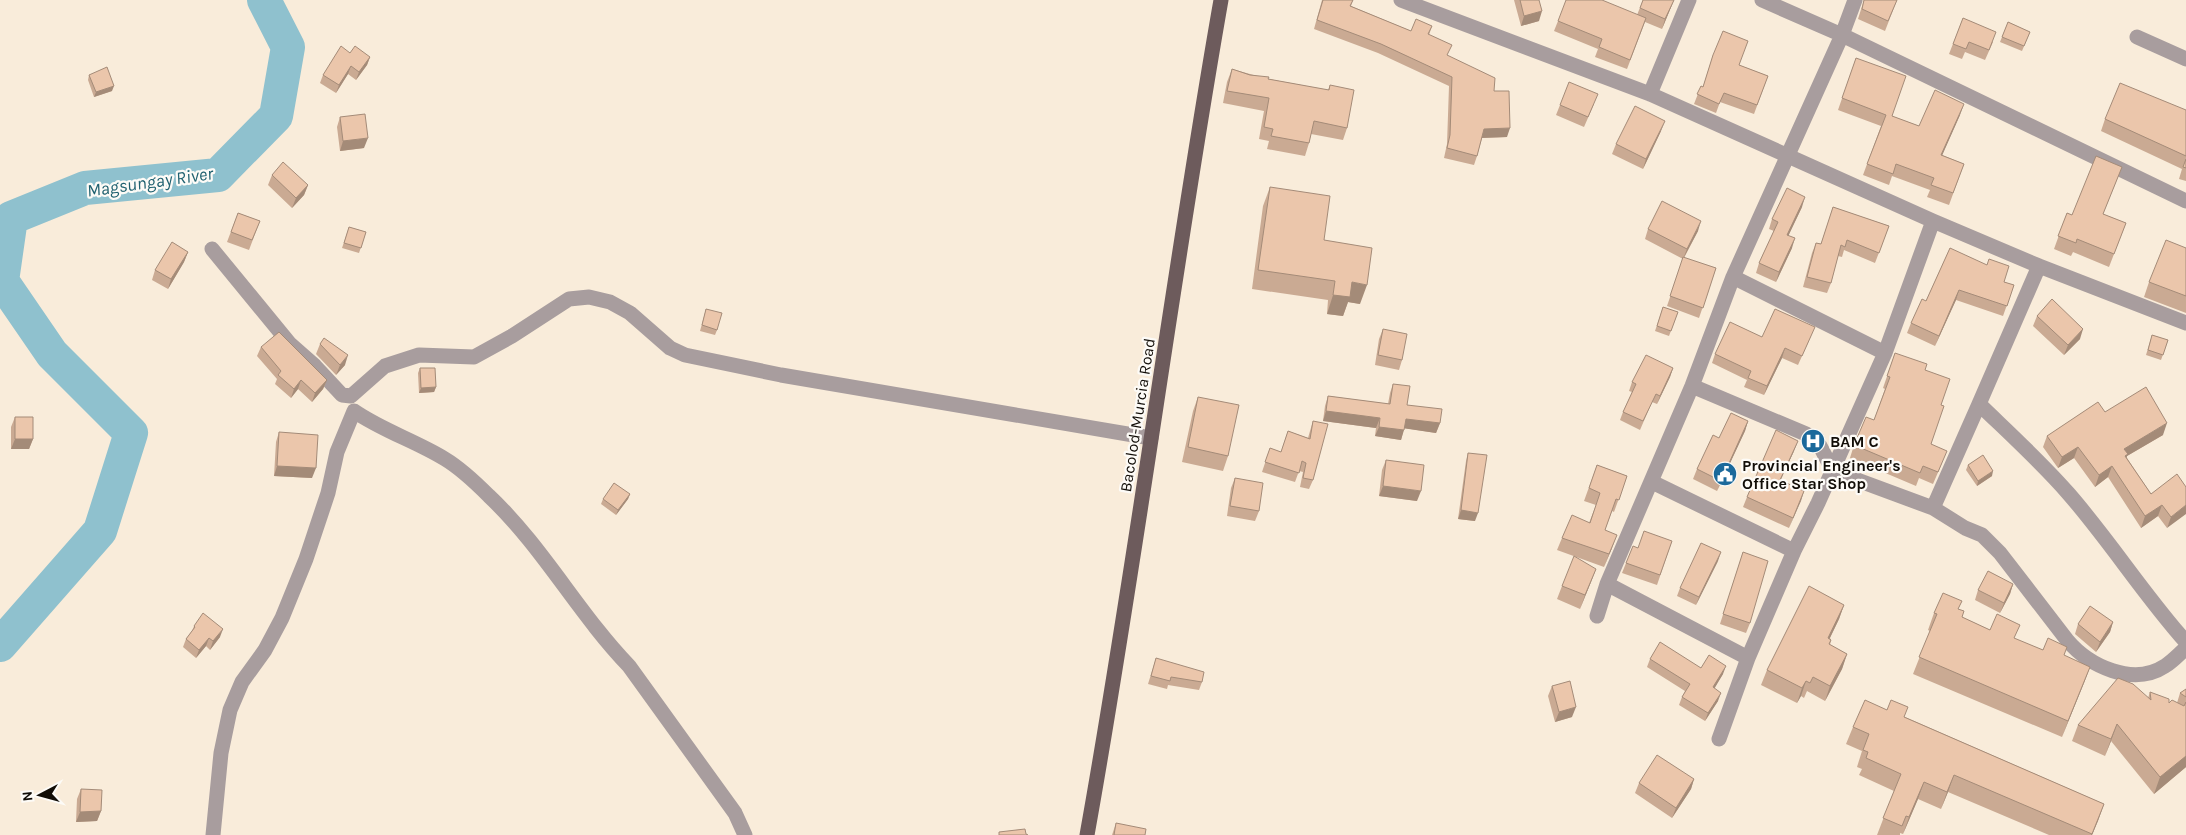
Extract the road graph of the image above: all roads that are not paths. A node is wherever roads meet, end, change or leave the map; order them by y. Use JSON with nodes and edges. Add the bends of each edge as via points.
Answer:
{"nodes":[{"id":1,"x":1221,"y":0,"type":"edge"},
{"id":2,"x":1401,"y":0,"type":"edge"},
{"id":3,"x":1690,"y":0,"type":"edge"},
{"id":4,"x":1762,"y":0,"type":"edge"},
{"id":5,"x":1855,"y":0,"type":"edge"},
{"id":6,"x":1842,"y":35,"type":"junction"},
{"id":7,"x":2137,"y":37,"type":"dead end"},
{"id":8,"x":2186,"y":58,"type":"edge"},
{"id":9,"x":1650,"y":94,"type":"junction"},
{"id":10,"x":1789,"y":156,"type":"junction"},
{"id":11,"x":2186,"y":201,"type":"edge"},
{"id":12,"x":1933,"y":221,"type":"junction"},
{"id":13,"x":212,"y":249,"type":"dead end"},
{"id":14,"x":2039,"y":266,"type":"junction"},
{"id":15,"x":1733,"y":278,"type":"junction"},
{"id":16,"x":2186,"y":323,"type":"edge"},
{"id":17,"x":1885,"y":353,"type":"junction"},
{"id":18,"x":1692,"y":386,"type":"junction"},
{"id":19,"x":353,"y":403,"type":"junction"},
{"id":20,"x":1979,"y":404,"type":"junction"},
{"id":21,"x":1151,"y":438,"type":"junction"},
{"id":22,"x":1833,"y":471,"type":"junction"},
{"id":23,"x":1652,"y":482,"type":"junction"},
{"id":24,"x":1933,"y":508,"type":"junction"},
{"id":25,"x":1794,"y":551,"type":"junction"},
{"id":26,"x":1607,"y":584,"type":"junction"},
{"id":27,"x":1597,"y":616,"type":"dead end"},
{"id":28,"x":2186,"y":642,"type":"edge"},
{"id":29,"x":2186,"y":648,"type":"edge"},
{"id":30,"x":1748,"y":658,"type":"junction"},
{"id":31,"x":1719,"y":739,"type":"dead end"},
{"id":32,"x":213,"y":835,"type":"edge"},
{"id":33,"x":745,"y":835,"type":"edge"},
{"id":34,"x":1087,"y":835,"type":"edge"}],
"edges":[{"from":1,"to":21,"type":"main road","name":"Bacolod-Murcia Road"},
{"from":2,"to":9,"type":"street"},
{"from":3,"to":9,"type":"street"},
{"from":4,"to":6,"type":"street"},
{"from":5,"to":6,"type":"street"},
{"from":6,"to":10,"type":"street"},
{"from":6,"to":11,"type":"street"},
{"from":7,"to":8,"type":"street"},
{"from":9,"to":10,"type":"street"},
{"from":10,"to":12,"type":"street"},
{"from":10,"to":15,"type":"street"},
{"from":12,"to":14,"type":"street"},
{"from":12,"to":17,"type":"street"},
{"from":13,"to":19,"type":"street","via":[[290,344]]},
{"from":14,"to":16,"type":"street"},
{"from":14,"to":20,"type":"street"},
{"from":15,"to":17,"type":"street"},
{"from":15,"to":18,"type":"street"},
{"from":17,"to":22,"type":"street"},
{"from":18,"to":22,"type":"street","via":[[1806,434],[1820,446]]},
{"from":18,"to":23,"type":"street"},
{"from":19,"to":21,"type":"street","via":[[385,366],[419,354],[474,357],[569,299],[589,297],[610,302],[630,313],[670,348],[685,355],[781,375]]},
{"from":19,"to":32,"type":"street","via":[[309,551],[282,618],[265,650],[242,682],[230,710],[221,752]]},
{"from":19,"to":33,"type":"street","via":[[372,424],[446,460],[489,495],[519,528],[629,666],[735,814]]},
{"from":20,"to":24,"type":"street"},
{"from":20,"to":28,"type":"street","via":[[2067,492]]},
{"from":21,"to":34,"type":"main road","name":"Bacolod-Murcia Road"},
{"from":22,"to":24,"type":"street"},
{"from":22,"to":25,"type":"street"},
{"from":23,"to":25,"type":"street"},
{"from":23,"to":26,"type":"street"},
{"from":24,"to":29,"type":"street","via":[[1982,535],[2000,553],[2067,640],[2091,661],[2110,670],[2145,674],[2164,667]]},
{"from":25,"to":30,"type":"street"},
{"from":26,"to":27,"type":"street"},
{"from":26,"to":30,"type":"street"},
{"from":30,"to":31,"type":"street"}]}
